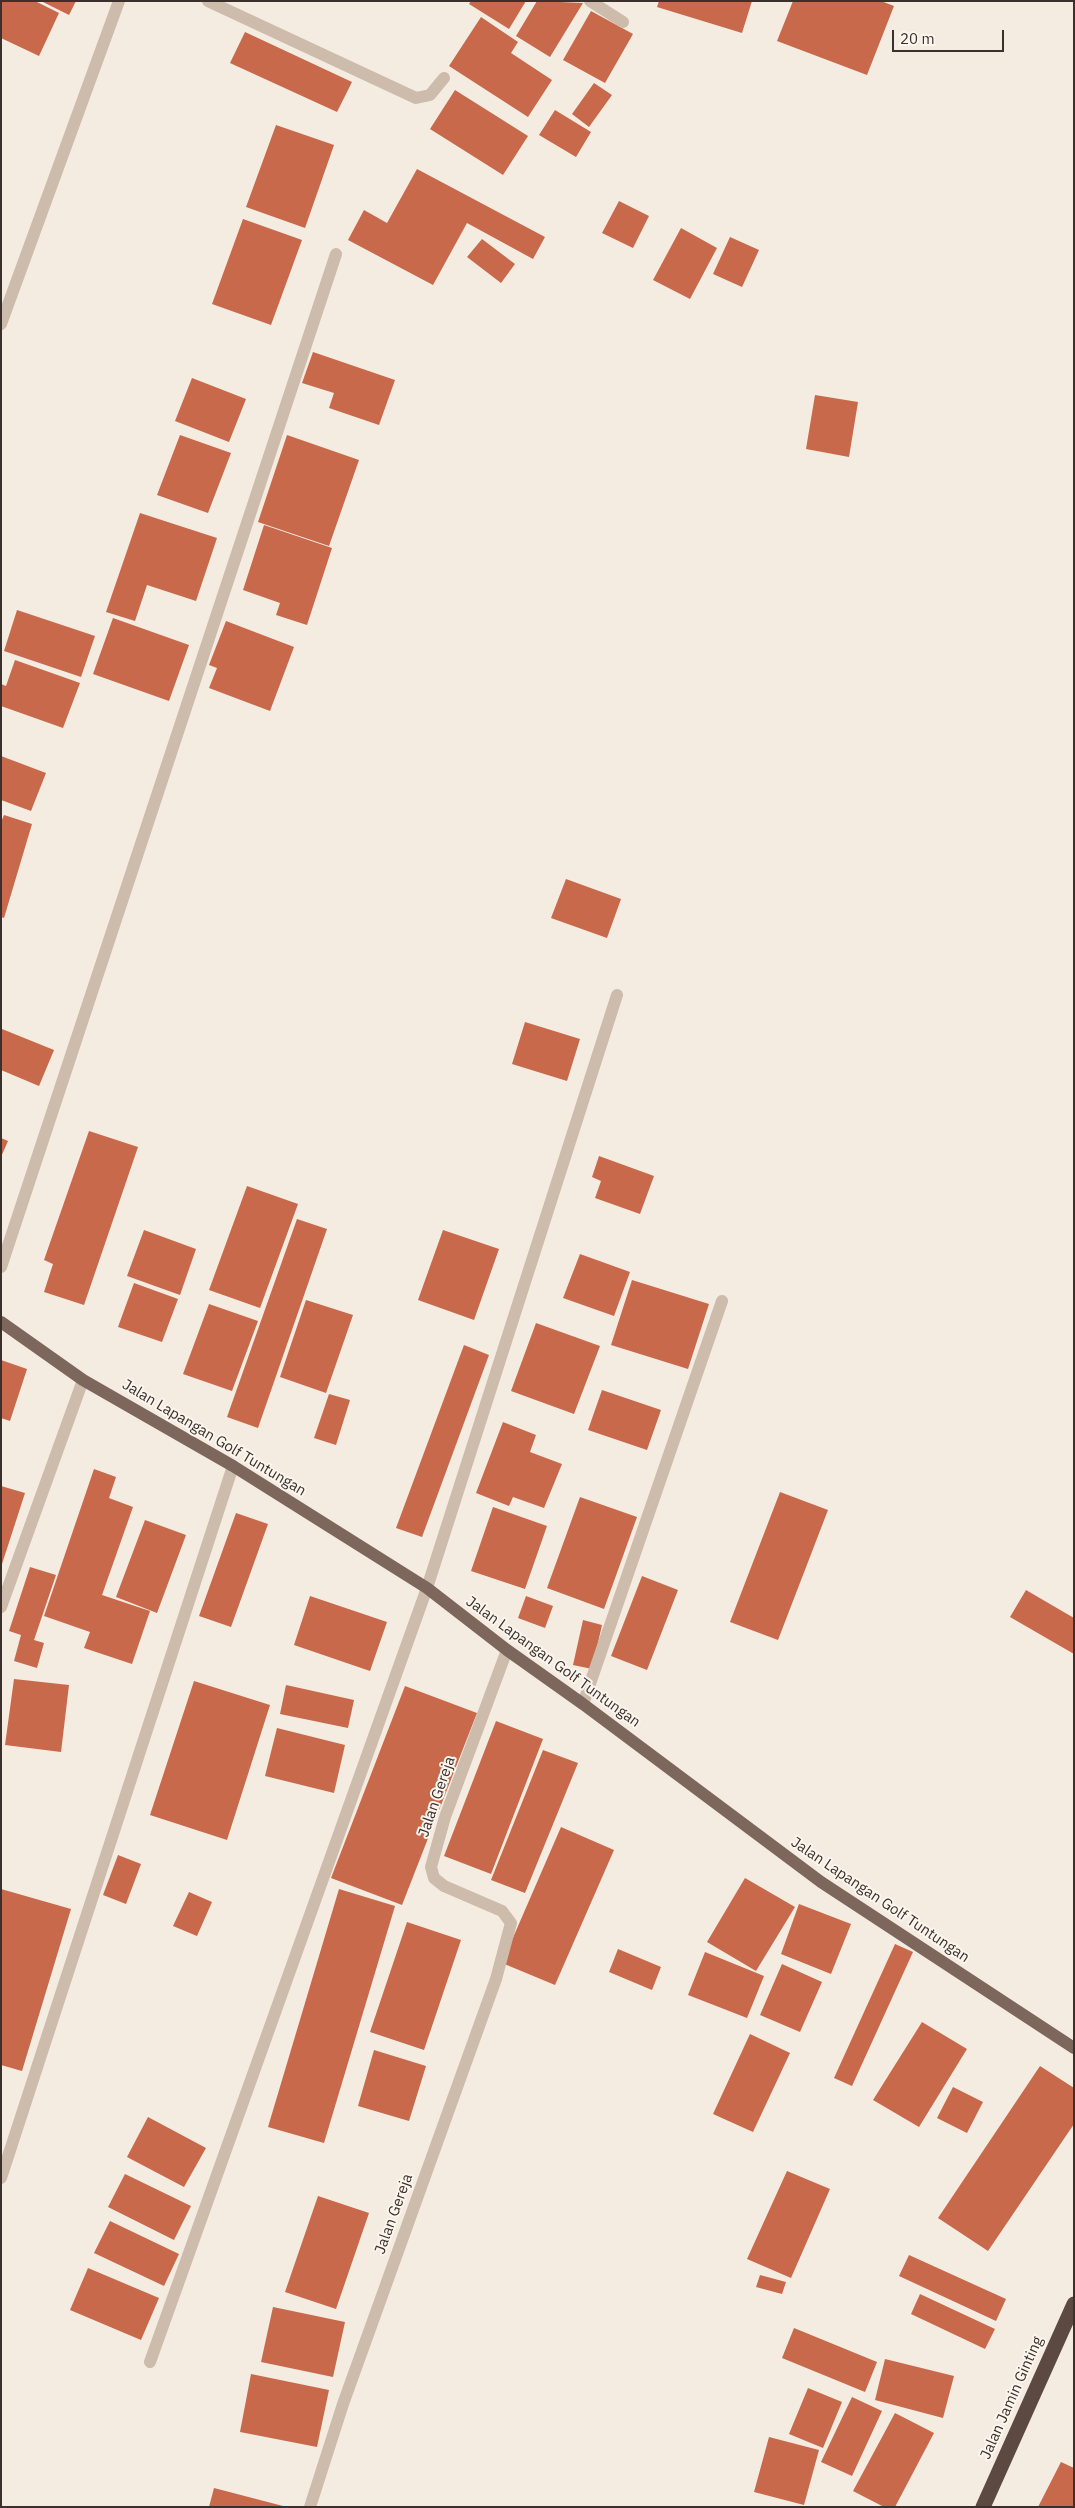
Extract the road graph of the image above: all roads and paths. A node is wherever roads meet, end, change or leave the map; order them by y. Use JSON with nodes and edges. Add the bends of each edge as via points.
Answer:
{"nodes":[{"id":1,"x":119,"y":1,"type":"edge"},
{"id":2,"x":208,"y":1,"type":"edge"},
{"id":3,"x":590,"y":1,"type":"edge"},
{"id":4,"x":623,"y":22,"type":"dead end"},
{"id":5,"x":444,"y":78,"type":"dead end"},
{"id":6,"x":336,"y":254,"type":"dead end"},
{"id":7,"x":1,"y":324,"type":"edge"},
{"id":8,"x":617,"y":995,"type":"dead end"},
{"id":9,"x":1,"y":1267,"type":"edge"},
{"id":10,"x":722,"y":1301,"type":"dead end"},
{"id":11,"x":1,"y":1322,"type":"edge"},
{"id":12,"x":83,"y":1380,"type":"junction"},
{"id":13,"x":233,"y":1466,"type":"junction"},
{"id":14,"x":427,"y":1588,"type":"junction"},
{"id":15,"x":1,"y":1607,"type":"edge"},
{"id":16,"x":507,"y":1650,"type":"junction"},
{"id":17,"x":584,"y":1704,"type":"junction"},
{"id":18,"x":1074,"y":2048,"type":"edge"},
{"id":19,"x":1,"y":2178,"type":"edge"},
{"id":20,"x":1074,"y":2304,"type":"edge"},
{"id":21,"x":150,"y":2362,"type":"dead end"},
{"id":22,"x":310,"y":2507,"type":"edge"},
{"id":23,"x":983,"y":2507,"type":"edge"}],
"edges":[{"from":1,"to":7,"type":"street"},
{"from":2,"to":5,"type":"street","via":[[416,98],[430,96]]},
{"from":3,"to":4,"type":"street"},
{"from":6,"to":9,"type":"street"},
{"from":8,"to":14,"type":"street"},
{"from":10,"to":17,"type":"street"},
{"from":11,"to":12,"type":"main road","name":"Jalan Lapangan Golf Tuntungan"},
{"from":12,"to":13,"type":"main road","name":"Jalan Lapangan Golf Tuntungan"},
{"from":12,"to":15,"type":"street"},
{"from":13,"to":14,"type":"main road","name":"Jalan Lapangan Golf Tuntungan"},
{"from":13,"to":19,"type":"street"},
{"from":14,"to":16,"type":"main road","name":"Jalan Lapangan Golf Tuntungan"},
{"from":14,"to":21,"type":"street"},
{"from":16,"to":17,"type":"main road","name":"Jalan Lapangan Golf Tuntungan"},
{"from":16,"to":22,"type":"street","name":"Jalan Gereja","via":[[445,1817],[431,1867],[434,1878],[444,1886],[506,1915],[511,1923],[496,1979],[346,2394]]},
{"from":17,"to":18,"type":"main road","name":"Jalan Lapangan Golf Tuntungan","via":[[821,1882]]},
{"from":20,"to":23,"type":"highway","name":"Jalan Jamin Ginting"}]}
